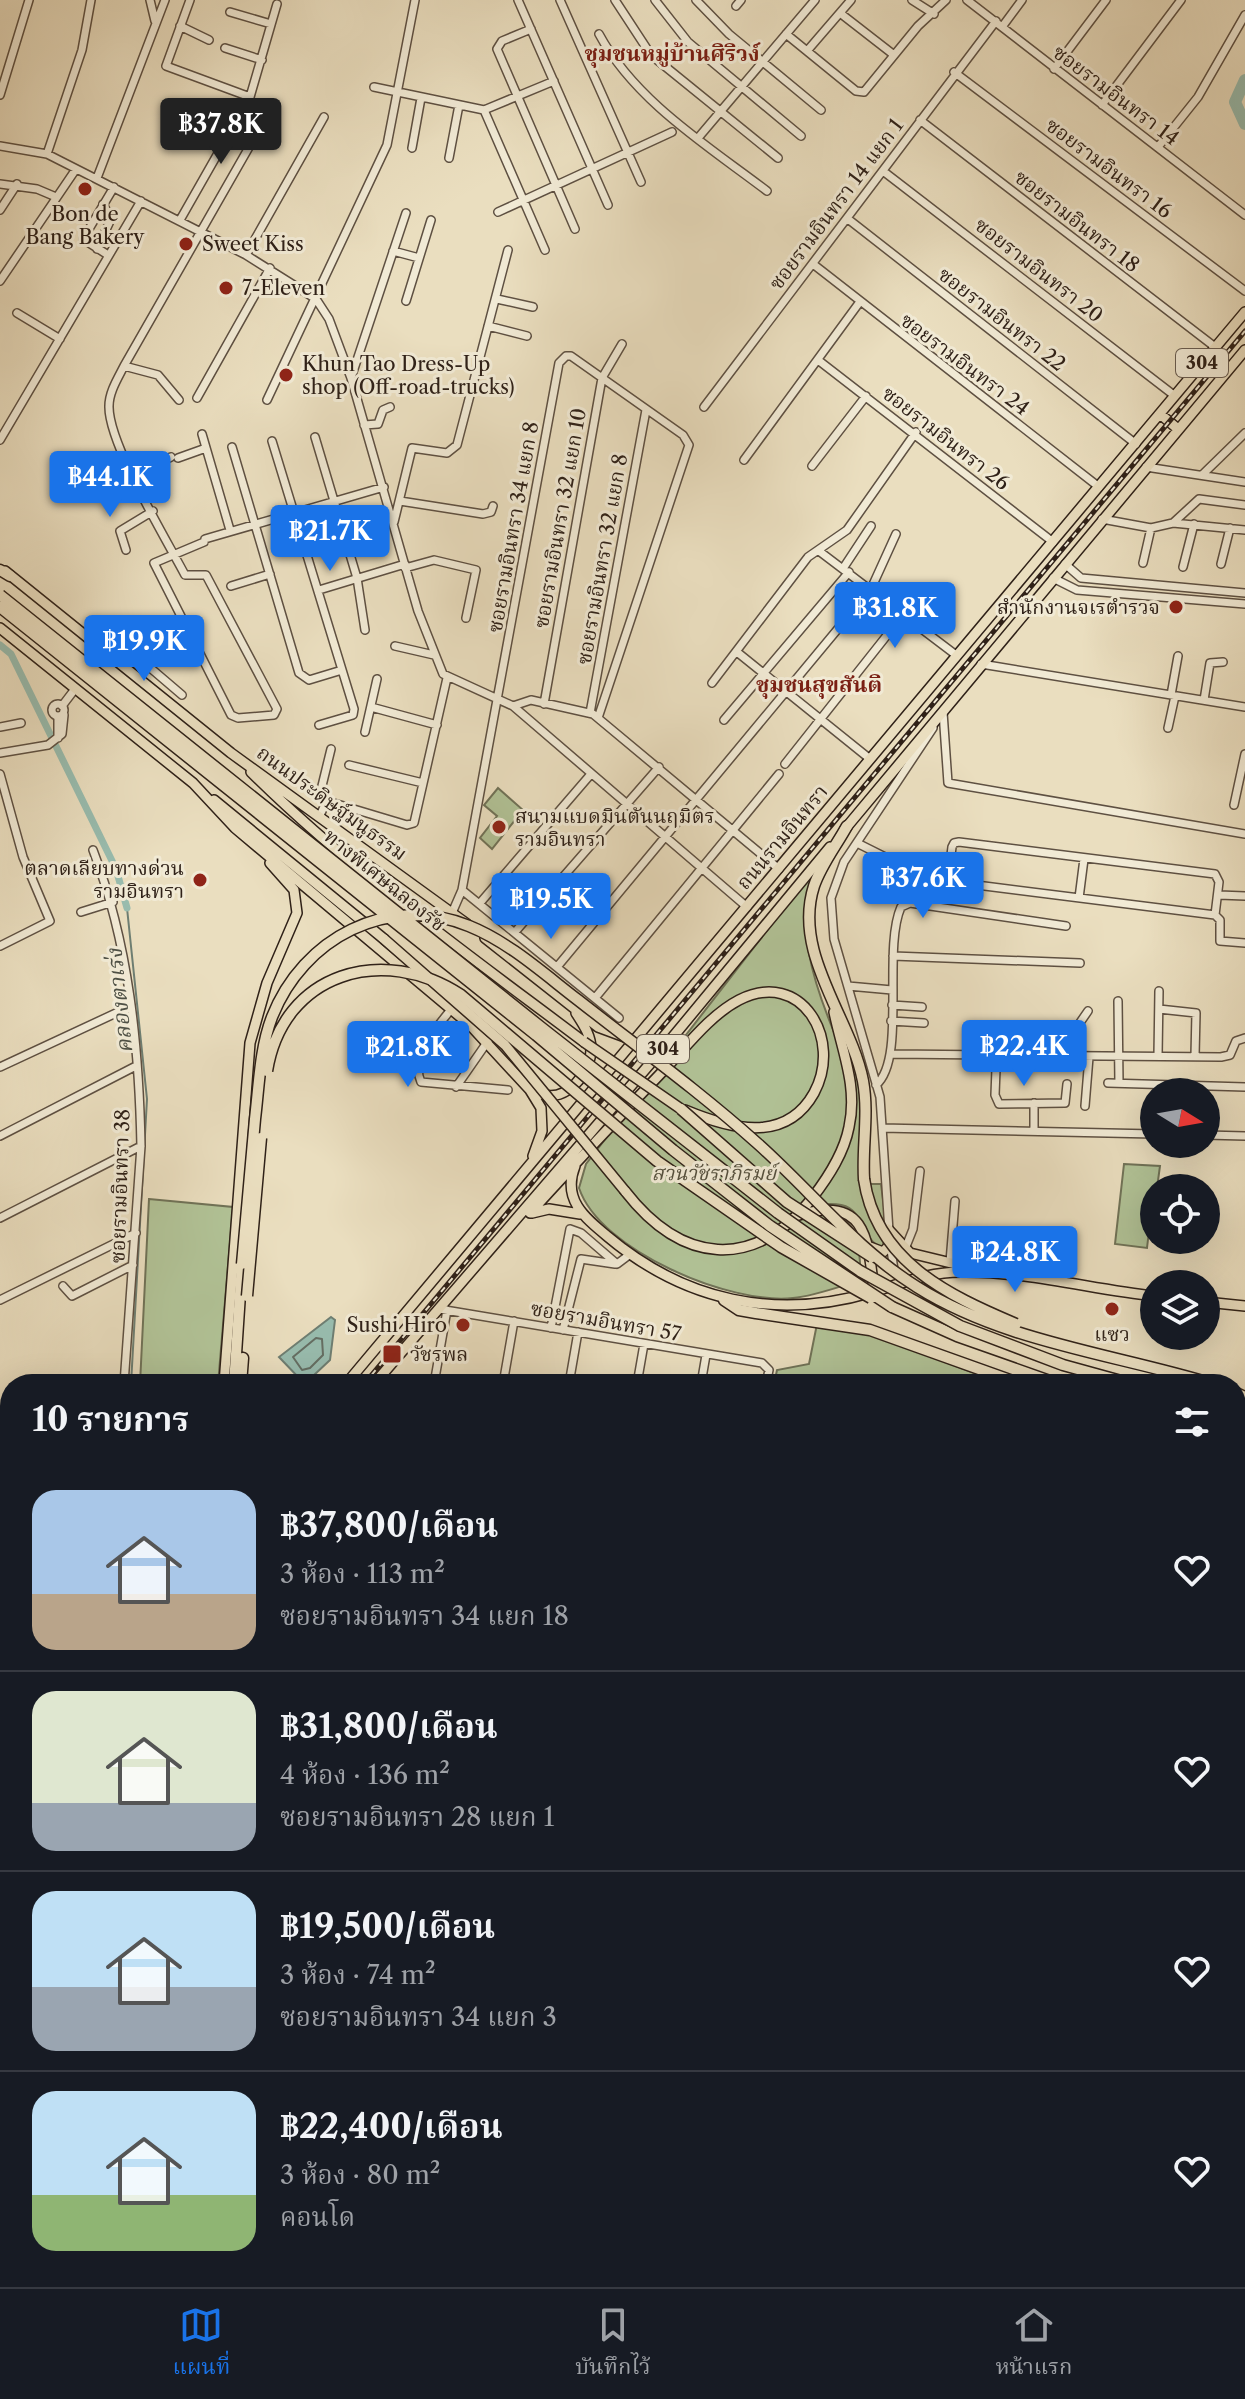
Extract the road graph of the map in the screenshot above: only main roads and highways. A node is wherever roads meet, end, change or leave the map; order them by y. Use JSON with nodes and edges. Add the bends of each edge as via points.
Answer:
{"nodes":[{"id":1,"x":1245,"y":312,"type":"edge"},
{"id":2,"x":1245,"y":350,"type":"edge"},
{"id":3,"x":1160,"y":414,"type":"junction"},
{"id":4,"x":1178,"y":429,"type":"junction"},
{"id":5,"x":3,"y":570,"type":"edge"},
{"id":6,"x":0,"y":595,"type":"edge"},
{"id":7,"x":0,"y":607,"type":"edge"},
{"id":8,"x":0,"y":628,"type":"edge"},
{"id":9,"x":231,"y":753,"type":"junction"},
{"id":10,"x":193,"y":783,"type":"junction"},
{"id":11,"x":847,"y":826,"type":"junction"},
{"id":12,"x":235,"y":828,"type":"junction"},
{"id":13,"x":833,"y":1004,"type":"junction"},
{"id":14,"x":571,"y":1007,"type":"junction"},
{"id":15,"x":653,"y":1019,"type":"junction"},
{"id":16,"x":530,"y":1090,"type":"junction"},
{"id":17,"x":681,"y":1109,"type":"junction"},
{"id":18,"x":578,"y":1160,"type":"junction"},
{"id":19,"x":528,"y":1166,"type":"junction"},
{"id":20,"x":530,"y":1213,"type":"junction"},
{"id":21,"x":580,"y":1214,"type":"junction"},
{"id":22,"x":798,"y":1215,"type":"junction"},
{"id":23,"x":869,"y":1246,"type":"junction"},
{"id":24,"x":237,"y":1266,"type":"junction"},
{"id":25,"x":886,"y":1266,"type":"junction"},
{"id":26,"x":474,"y":1269,"type":"junction"},
{"id":27,"x":982,"y":1272,"type":"junction"},
{"id":28,"x":874,"y":1292,"type":"junction"},
{"id":29,"x":1140,"y":1294,"type":"edge"},
{"id":30,"x":724,"y":1300,"type":"junction"},
{"id":31,"x":1220,"y":1303,"type":"edge"},
{"id":32,"x":1245,"y":1306,"type":"edge"},
{"id":33,"x":892,"y":1307,"type":"junction"},
{"id":34,"x":1062,"y":1343,"type":"junction"},
{"id":35,"x":225,"y":1374,"type":"edge"},
{"id":36,"x":234,"y":1374,"type":"edge"},
{"id":37,"x":242,"y":1374,"type":"edge"},
{"id":38,"x":354,"y":1374,"type":"edge"},
{"id":39,"x":383,"y":1374,"type":"edge"},
{"id":40,"x":996,"y":1374,"type":"edge"},
{"id":41,"x":1065,"y":1374,"type":"edge"},
{"id":42,"x":1096,"y":1374,"type":"edge"},
{"id":43,"x":1176,"y":1374,"type":"edge"}],
"edges":[{"from":1,"to":3,"type":"main road","name":"ถนนรามอินทรา","number":"304"},
{"from":2,"to":4,"type":"main road","number":"304"},
{"from":3,"to":4,"type":"main road"},
{"from":3,"to":15,"type":"main road","name":"ถนนรามอินทรา","number":"304"},
{"from":4,"to":11,"type":"main road","number":"304"},
{"from":5,"to":9,"type":"main road","name":"ถนนประดิษฐ์มนูธรรม"},
{"from":6,"to":42,"type":"highway","name":"ทางพิเศษฉลองรัช","bridge":true,"via":[[778,1213],[860,1271],[960,1326]]},
{"from":7,"to":33,"type":"highway","name":"ทางพิเศษฉลองรัช","bridge":true,"via":[[673,1150],[770,1226]]},
{"from":8,"to":10,"type":"main road"},
{"from":9,"to":14,"type":"main road","name":"ถนนประดิษฐ์มนูธรรม","via":[[452,913]]},
{"from":9,"to":17,"type":"main road","bridge":true,"via":[[306,825],[413,913]]},
{"from":10,"to":12,"type":"main road"},
{"from":10,"to":22,"type":"main road","bridge":true,"via":[[505,1045],[645,1216],[670,1236],[700,1247],[751,1245],[778,1233]]},
{"from":11,"to":13,"type":"highway","via":[[822,869],[810,906],[813,942]]},
{"from":11,"to":26,"type":"main road","number":"304"},
{"from":12,"to":16,"type":"main road","via":[[452,1008]]},
{"from":12,"to":24,"type":"main road","via":[[286,880],[298,901],[253,1028]]},
{"from":13,"to":22,"type":"main road","bridge":true,"via":[[853,1100],[849,1128],[827,1178]]},
{"from":13,"to":34,"type":"highway","bridge":true,"via":[[846,1026],[863,1081],[864,1179],[879,1231],[915,1270],[990,1313]]},
{"from":14,"to":15,"type":"main road","name":"ถนนประดิษฐ์มนูธรรม","via":[[622,1037]]},
{"from":14,"to":16,"type":"main road","via":[[589,1037],[587,1068],[560,1095]]},
{"from":15,"to":19,"type":"main road","name":"ถนนรามอินทรา","number":"304"},
{"from":16,"to":19,"type":"main road","via":[[543,1120]]},
{"from":17,"to":18,"type":"main road","bridge":true,"via":[[736,1128],[781,1124],[817,1089],[825,1054],[823,1034],[811,1012],[788,997],[762,993],[739,1000],[704,1028]]},
{"from":17,"to":25,"type":"highway","bridge":true,"via":[[787,1202]]},
{"from":18,"to":20,"type":"main road"},
{"from":18,"to":21,"type":"main road","via":[[571,1186]]},
{"from":19,"to":38,"type":"main road","name":"ถนนรามอินทรา","number":"304"},
{"from":20,"to":21,"type":"main road","via":[[549,1209]]},
{"from":20,"to":26,"type":"main road"},
{"from":21,"to":30,"type":"main road","via":[[629,1255],[675,1282]]},
{"from":22,"to":23,"type":"main road","bridge":true,"via":[[826,1207],[846,1213]]},
{"from":23,"to":27,"type":"main road","via":[[883,1252],[889,1233],[905,1249],[925,1258]]},
{"from":23,"to":28,"type":"main road"},
{"from":24,"to":25,"type":"highway","bridge":true,"via":[[261,1068],[280,999],[300,967],[341,933],[371,922],[425,916],[468,925],[534,967],[758,1144]]},
{"from":24,"to":35,"type":"main road"},
{"from":24,"to":36,"type":"highway"},
{"from":25,"to":34,"type":"highway","bridge":true,"via":[[977,1317]]},
{"from":26,"to":39,"type":"main road","number":"304"},
{"from":27,"to":28,"type":"main road","via":[[941,1273]]},
{"from":27,"to":29,"type":"main road"},
{"from":28,"to":30,"type":"main road","via":[[788,1306]]},
{"from":30,"to":40,"type":"highway","via":[[739,1310],[870,1330]]},
{"from":31,"to":32,"type":"main road"},
{"from":33,"to":37,"type":"highway","bridge":true,"via":[[859,1294],[781,1247],[670,1170],[461,995],[428,976],[388,968],[354,972],[321,987],[288,1017],[275,1041],[265,1086]]},
{"from":33,"to":41,"type":"highway","name":"ทางพิเศษฉลองรัช"},
{"from":34,"to":43,"type":"highway","bridge":true}]}
